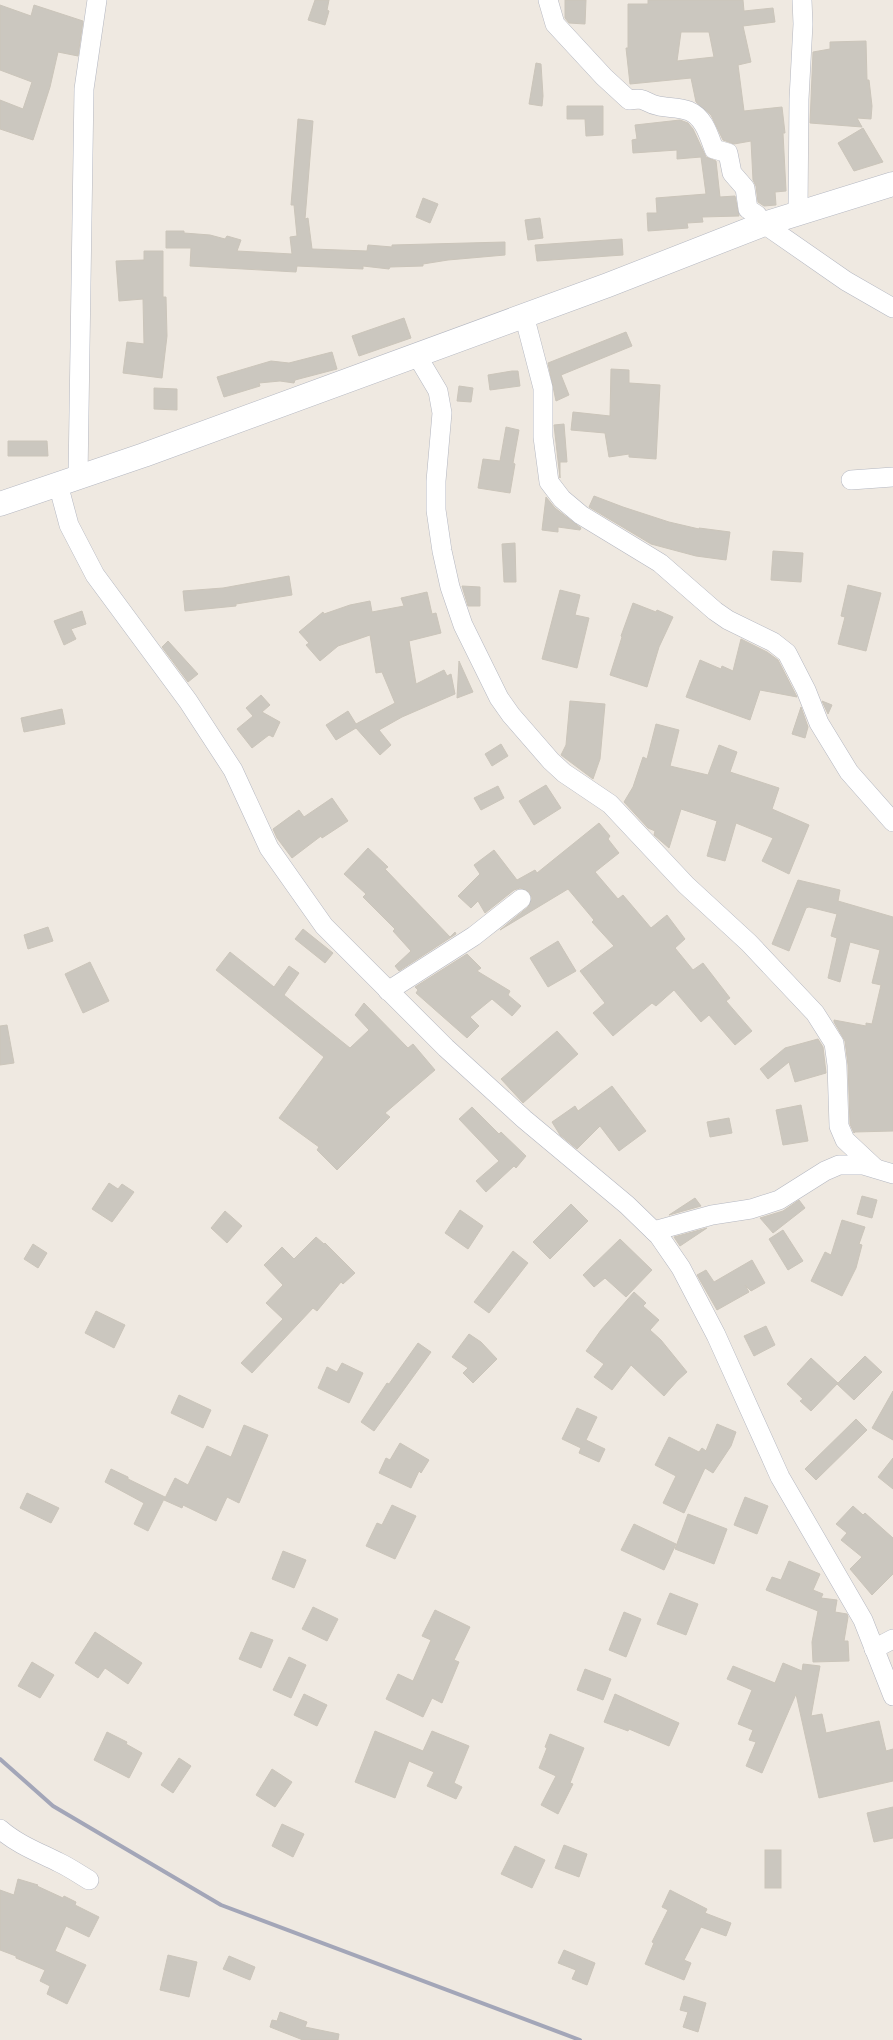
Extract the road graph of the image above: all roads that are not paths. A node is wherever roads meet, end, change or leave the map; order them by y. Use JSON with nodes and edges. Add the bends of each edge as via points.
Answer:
{"nodes":[{"id":1,"x":97,"y":0,"type":"edge"},
{"id":2,"x":548,"y":0,"type":"edge"},
{"id":3,"x":802,"y":0,"type":"edge"},
{"id":4,"x":893,"y":184,"type":"edge"},
{"id":5,"x":798,"y":212,"type":"junction"},
{"id":6,"x":764,"y":224,"type":"junction"},
{"id":7,"x":893,"y":308,"type":"edge"},
{"id":8,"x":524,"y":315,"type":"junction"},
{"id":9,"x":416,"y":354,"type":"junction"},
{"id":10,"x":893,"y":477,"type":"edge"},
{"id":11,"x":68,"y":480,"type":"junction"},
{"id":12,"x":852,"y":480,"type":"dead end"},
{"id":13,"x":0,"y":504,"type":"edge"},
{"id":14,"x":893,"y":822,"type":"edge"},
{"id":15,"x":521,"y":900,"type":"dead end"},
{"id":16,"x":388,"y":991,"type":"junction"},
{"id":17,"x":875,"y":1168,"type":"junction"},
{"id":18,"x":893,"y":1174,"type":"edge"},
{"id":19,"x":654,"y":1230,"type":"junction"},
{"id":20,"x":893,"y":1639,"type":"edge"},
{"id":21,"x":874,"y":1649,"type":"junction"},
{"id":22,"x":893,"y":1696,"type":"edge"},
{"id":23,"x":0,"y":1829,"type":"edge"},
{"id":24,"x":89,"y":1880,"type":"dead end"}],
"edges":[{"from":1,"to":11,"type":"street","via":[[84,89]]},
{"from":2,"to":6,"type":"street","via":[[555,24],[629,100],[642,98],[658,106],[690,111],[696,115],[705,126],[714,149],[728,153],[732,173],[745,188],[748,209]]},
{"from":3,"to":5,"type":"street"},
{"from":4,"to":5,"type":"street"},
{"from":5,"to":6,"type":"street"},
{"from":6,"to":7,"type":"street","via":[[846,281]]},
{"from":6,"to":8,"type":"street"},
{"from":8,"to":9,"type":"street"},
{"from":8,"to":14,"type":"street","via":[[543,388],[549,482],[562,499],[582,515],[660,563],[715,611],[787,653],[819,723],[849,772]]},
{"from":9,"to":11,"type":"street"},
{"from":9,"to":17,"type":"street","via":[[438,391],[442,413],[436,510],[450,587],[467,633],[499,698],[550,761],[610,804],[815,1013],[834,1042],[839,1126],[845,1140]]},
{"from":10,"to":12,"type":"street"},
{"from":11,"to":13,"type":"street"},
{"from":11,"to":16,"type":"street","via":[[69,525],[95,575],[182,693],[233,770],[269,848],[324,926]]},
{"from":15,"to":16,"type":"street","via":[[474,936]]},
{"from":16,"to":19,"type":"street","via":[[524,1119]]},
{"from":17,"to":18,"type":"street"},
{"from":17,"to":19,"type":"street","via":[[839,1165],[779,1200]]},
{"from":19,"to":21,"type":"street","via":[[691,1287],[780,1477],[863,1620]]},
{"from":20,"to":21,"type":"street"},
{"from":21,"to":22,"type":"street"},
{"from":23,"to":24,"type":"street","via":[[10,1838]]}]}
